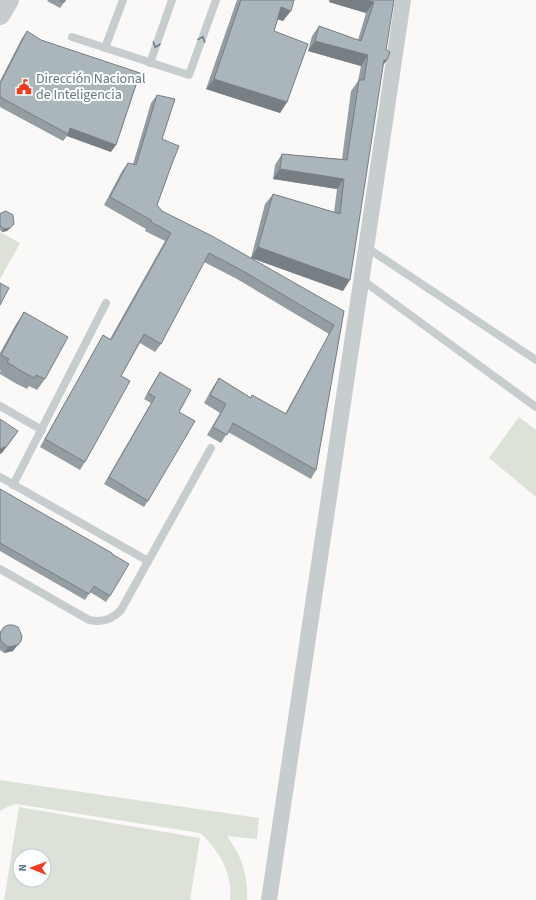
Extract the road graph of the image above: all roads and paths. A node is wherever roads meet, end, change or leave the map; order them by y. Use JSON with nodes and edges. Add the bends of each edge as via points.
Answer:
{"nodes":[{"id":1,"x":9,"y":0,"type":"edge"},
{"id":2,"x":123,"y":0,"type":"edge"},
{"id":3,"x":172,"y":0,"type":"edge"},
{"id":4,"x":216,"y":0,"type":"edge"},
{"id":5,"x":403,"y":0,"type":"edge"},
{"id":6,"x":0,"y":15,"type":"edge"},
{"id":7,"x":72,"y":37,"type":"dead end"},
{"id":8,"x":106,"y":48,"type":"junction"},
{"id":9,"x":150,"y":63,"type":"junction"},
{"id":10,"x":366,"y":247,"type":"junction"},
{"id":11,"x":361,"y":279,"type":"junction"},
{"id":12,"x":106,"y":303,"type":"dead end"},
{"id":13,"x":536,"y":360,"type":"edge"},
{"id":14,"x":0,"y":406,"type":"edge"},
{"id":15,"x":536,"y":407,"type":"edge"},
{"id":16,"x":42,"y":430,"type":"junction"},
{"id":17,"x":212,"y":448,"type":"dead end"},
{"id":18,"x":0,"y":477,"type":"edge"},
{"id":19,"x":13,"y":485,"type":"junction"},
{"id":20,"x":148,"y":561,"type":"junction"},
{"id":21,"x":0,"y":569,"type":"edge"},
{"id":22,"x":270,"y":900,"type":"edge"}],
"edges":[{"from":1,"to":6,"type":"street"},
{"from":2,"to":8,"type":"lane"},
{"from":3,"to":9,"type":"lane","one_way":true},
{"from":9,"to":4,"type":"lane","one_way":true,"via":[[188,75]]},
{"from":5,"to":10,"type":"street"},
{"from":7,"to":8,"type":"lane"},
{"from":8,"to":9,"type":"lane"},
{"from":10,"to":11,"type":"street"},
{"from":10,"to":13,"type":"lane"},
{"from":11,"to":15,"type":"lane"},
{"from":11,"to":22,"type":"street"},
{"from":12,"to":16,"type":"lane"},
{"from":14,"to":16,"type":"lane"},
{"from":16,"to":19,"type":"lane"},
{"from":17,"to":20,"type":"lane"},
{"from":18,"to":19,"type":"lane"},
{"from":19,"to":20,"type":"lane"},
{"from":20,"to":21,"type":"lane","via":[[121,610],[116,615],[96,622]]}]}
